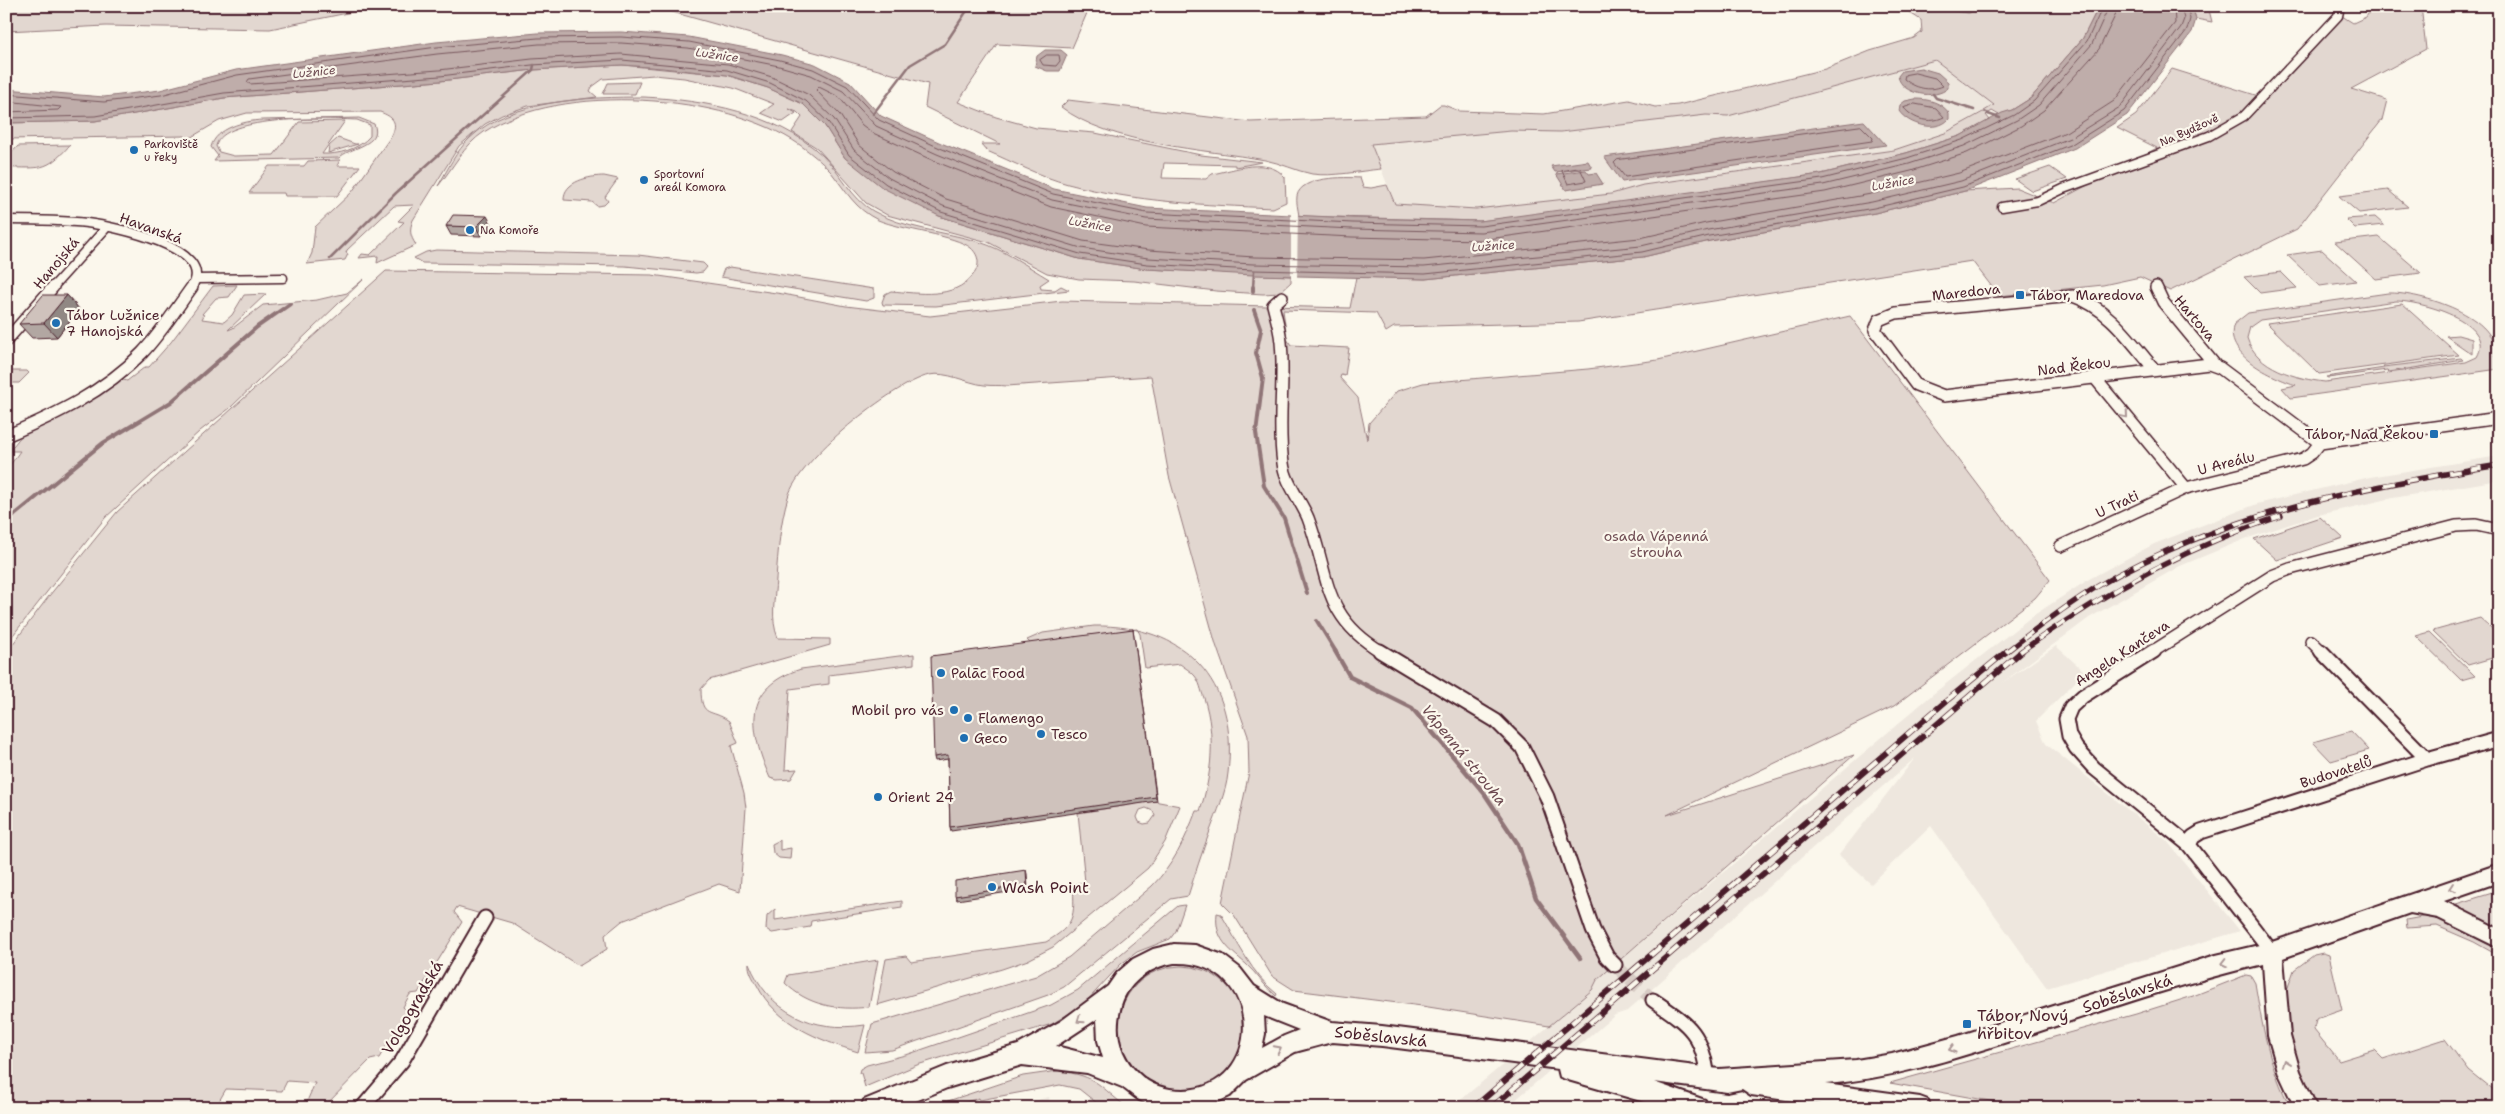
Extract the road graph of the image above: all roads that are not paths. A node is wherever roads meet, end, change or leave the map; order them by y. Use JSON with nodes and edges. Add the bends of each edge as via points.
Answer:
{"nodes":[{"id":1,"x":2340,"y":6,"type":"edge"},
{"id":2,"x":2002,"y":207,"type":"dead end"},
{"id":3,"x":6,"y":220,"type":"edge"},
{"id":4,"x":107,"y":227,"type":"junction"},
{"id":5,"x":283,"y":278,"type":"dead end"},
{"id":6,"x":196,"y":280,"type":"junction"},
{"id":7,"x":2156,"y":287,"type":"dead end"},
{"id":8,"x":1282,"y":297,"type":"dead end"},
{"id":9,"x":6,"y":340,"type":"edge"},
{"id":10,"x":2215,"y":365,"type":"junction"},
{"id":11,"x":2155,"y":370,"type":"junction"},
{"id":12,"x":2094,"y":378,"type":"junction"},
{"id":13,"x":1936,"y":394,"type":"joint"},
{"id":14,"x":2499,"y":418,"type":"edge"},
{"id":15,"x":6,"y":436,"type":"edge"},
{"id":16,"x":2320,"y":443,"type":"junction"},
{"id":17,"x":2186,"y":488,"type":"junction"},
{"id":18,"x":2499,"y":530,"type":"edge"},
{"id":19,"x":2061,"y":546,"type":"dead end"},
{"id":20,"x":2311,"y":641,"type":"dead end"},
{"id":21,"x":2499,"y":739,"type":"edge"},
{"id":22,"x":2427,"y":759,"type":"junction"},
{"id":23,"x":2189,"y":845,"type":"junction"},
{"id":24,"x":2499,"y":873,"type":"edge"},
{"id":25,"x":2404,"y":905,"type":"junction"},
{"id":26,"x":485,"y":918,"type":"dead end"},
{"id":27,"x":2499,"y":939,"type":"edge"},
{"id":28,"x":2272,"y":952,"type":"junction"},
{"id":29,"x":1615,"y":964,"type":"tunnel mouth"},
{"id":30,"x":1118,"y":990,"type":"junction"},
{"id":31,"x":1249,"y":994,"type":"junction"},
{"id":32,"x":1653,"y":1000,"type":"tunnel mouth"},
{"id":33,"x":1332,"y":1032,"type":"junction"},
{"id":34,"x":1492,"y":1049,"type":"junction"},
{"id":35,"x":1022,"y":1054,"type":"junction"},
{"id":36,"x":1237,"y":1075,"type":"junction"},
{"id":37,"x":1126,"y":1078,"type":"junction"},
{"id":38,"x":1713,"y":1079,"type":"junction"},
{"id":39,"x":362,"y":1108,"type":"edge"},
{"id":40,"x":872,"y":1108,"type":"edge"},
{"id":41,"x":1697,"y":1108,"type":"edge"},
{"id":42,"x":1920,"y":1108,"type":"edge"},
{"id":43,"x":2306,"y":1108,"type":"edge"}],
"edges":[{"from":1,"to":2,"type":"street","name":"Na Bydžově","via":[[2338,16],[2324,32],[2238,119],[2178,150],[2063,189],[2038,201]]},
{"from":3,"to":4,"type":"street","name":"Havanská"},
{"from":4,"to":6,"type":"street","name":"Havanská","via":[[180,252],[193,261]]},
{"from":4,"to":9,"type":"street","name":"Hanojská"},
{"from":5,"to":6,"type":"street"},
{"from":6,"to":15,"type":"street","via":[[149,344],[122,372],[71,405]]},
{"from":7,"to":10,"type":"street","name":"Hartova","via":[[2163,302]]},
{"from":8,"to":29,"type":"street","via":[[1274,304],[1282,355],[1279,428],[1283,466],[1308,519],[1325,580],[1342,618],[1361,640],[1496,721],[1522,747],[1547,797],[1593,930],[1607,957]]},
{"from":10,"to":11,"type":"street","name":"Nad Řekou"},
{"from":10,"to":16,"type":"street","name":"Hartova"},
{"from":11,"to":12,"type":"street","name":"Nad Řekou"},
{"from":11,"to":13,"type":"street","name":"Maredova","via":[[2100,309],[2089,301],[2065,295],[1896,313],[1877,321],[1874,330],[1910,380]]},
{"from":12,"to":13,"type":"street","name":"Nad Řekou","via":[[1953,396]]},
{"from":12,"to":17,"type":"street","name":"U Areálu","one_way":true},
{"from":14,"to":16,"type":"street"},
{"from":16,"to":17,"type":"street","name":"U Areálu","via":[[2303,459]]},
{"from":17,"to":19,"type":"street","name":"U Trati"},
{"from":18,"to":23,"type":"street","name":"Angela Kančeva","via":[[2476,524],[2456,526],[2272,576],[2071,706],[2066,723],[2076,748],[2094,768]]},
{"from":20,"to":22,"type":"street"},
{"from":21,"to":22,"type":"street","name":"Budovatelů"},
{"from":22,"to":23,"type":"street","name":"Budovatelů","via":[[2202,832],[2192,837]]},
{"from":23,"to":28,"type":"street","name":"Angela Kančeva"},
{"from":24,"to":25,"type":"main road","name":"Soběslavská","one_way":true},
{"from":25,"to":27,"type":"main road","via":[[2426,905],[2440,910]]},
{"from":25,"to":28,"type":"main road","name":"Soběslavská"},
{"from":26,"to":39,"type":"street","name":"Volgogradská","via":[[402,1061]]},
{"from":28,"to":38,"type":"main road","name":"Soběslavská","one_way":true,"via":[[2216,964],[1892,1065],[1856,1071]]},
{"from":43,"to":28,"type":"main road","one_way":true,"via":[[2290,1074],[2279,1036]]},
{"from":30,"to":31,"type":"main road","name":"Soběslavská","via":[[1146,964],[1170,955],[1195,954],[1219,962],[1236,976]]},
{"from":30,"to":35,"type":"main road","name":"Soběslavská","one_way":true,"via":[[1068,1028]]},
{"from":30,"to":37,"type":"main road","name":"Soběslavská","via":[[1109,1012],[1107,1036],[1116,1065]]},
{"from":31,"to":33,"type":"main road","name":"Soběslavská","via":[[1277,1012]]},
{"from":31,"to":36,"type":"main road","name":"Soběslavská","via":[[1254,1007],[1255,1035],[1246,1063]]},
{"from":32,"to":38,"type":"street","via":[[1689,1025],[1701,1044]]},
{"from":33,"to":34,"type":"main road","name":"Soběslavská"},
{"from":36,"to":33,"type":"main road","one_way":true,"via":[[1272,1052]]},
{"from":34,"to":38,"type":"main road","name":"Soběslavská"},
{"from":34,"to":41,"type":"main road","name":"Soběslavská","via":[[1613,1081]]},
{"from":35,"to":37,"type":"main road","name":"Soběslavská","via":[[1086,1061]]},
{"from":35,"to":40,"type":"main road","name":"Soběslavská","via":[[947,1077]]},
{"from":36,"to":37,"type":"main road","name":"Soběslavská","via":[[1212,1094],[1178,1101],[1145,1093]]},
{"from":38,"to":42,"type":"main road"}]}
